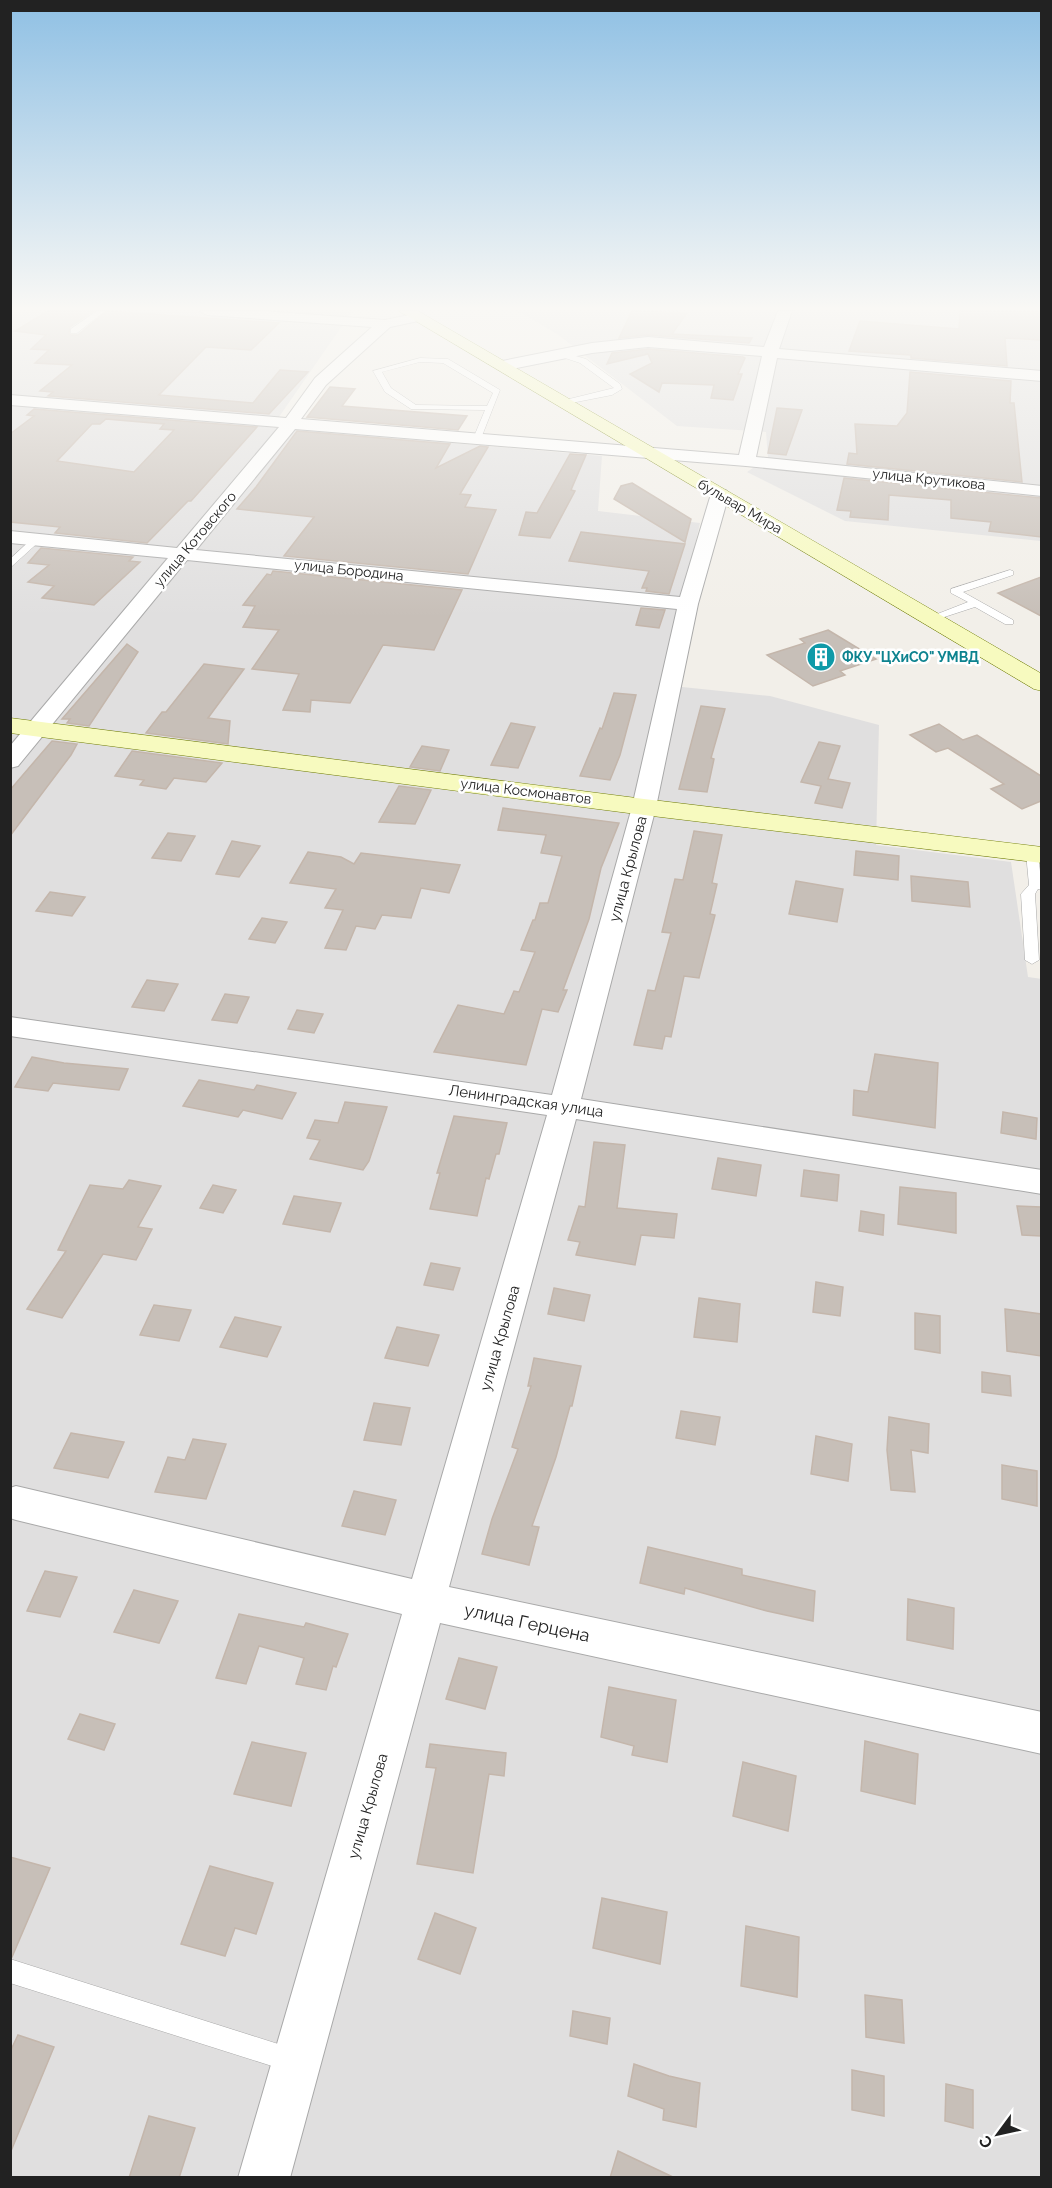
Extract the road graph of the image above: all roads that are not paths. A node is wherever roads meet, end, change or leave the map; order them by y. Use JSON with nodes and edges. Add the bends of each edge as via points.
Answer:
{"nodes":[{"id":1,"x":170,"y":413,"type":"edge"},
{"id":2,"x":296,"y":413,"type":"edge"},
{"id":3,"x":488,"y":413,"type":"edge"},
{"id":4,"x":581,"y":413,"type":"edge"},
{"id":5,"x":757,"y":413,"type":"edge"},
{"id":6,"x":291,"y":423,"type":"junction"},
{"id":7,"x":477,"y":439,"type":"junction"},
{"id":8,"x":650,"y":453,"type":"junction"},
{"id":9,"x":746,"y":461,"type":"junction"},
{"id":10,"x":1041,"y":490,"type":"edge"},
{"id":11,"x":720,"y":494,"type":"junction"},
{"id":12,"x":10,"y":537,"type":"edge"},
{"id":13,"x":37,"y":539,"type":"junction"},
{"id":14,"x":183,"y":553,"type":"junction"},
{"id":15,"x":10,"y":565,"type":"edge"},
{"id":16,"x":1010,"y":573,"type":"dead end"},
{"id":17,"x":976,"y":603,"type":"junction"},
{"id":18,"x":688,"y":604,"type":"junction"},
{"id":19,"x":932,"y":618,"type":"junction"},
{"id":20,"x":1009,"y":622,"type":"dead end"},
{"id":21,"x":1041,"y":684,"type":"edge"},
{"id":22,"x":10,"y":725,"type":"edge"},
{"id":23,"x":38,"y":728,"type":"junction"},
{"id":24,"x":10,"y":761,"type":"edge"},
{"id":25,"x":644,"y":807,"type":"junction"},
{"id":26,"x":1037,"y":854,"type":"edge"},
{"id":27,"x":1038,"y":885,"type":"edge"},
{"id":28,"x":1032,"y":960,"type":"dead end"},
{"id":29,"x":10,"y":1026,"type":"edge"},
{"id":30,"x":564,"y":1107,"type":"junction"},
{"id":31,"x":1041,"y":1182,"type":"edge"},
{"id":32,"x":16,"y":1503,"type":"dead end"},
{"id":33,"x":426,"y":1602,"type":"junction"},
{"id":34,"x":1041,"y":1732,"type":"edge"},
{"id":35,"x":10,"y":1971,"type":"edge"},
{"id":36,"x":297,"y":2062,"type":"junction"},
{"id":37,"x":264,"y":2178,"type":"edge"}],
"edges":[{"from":1,"to":6,"type":"street"},
{"from":2,"to":6,"type":"street","name":"улица Котовского"},
{"from":3,"to":7,"type":"lane"},
{"from":4,"to":8,"type":"main road","name":"бульвар Мира"},
{"from":5,"to":9,"type":"street"},
{"from":6,"to":7,"type":"street"},
{"from":6,"to":14,"type":"street","name":"улица Котовского"},
{"from":7,"to":8,"type":"street"},
{"from":8,"to":9,"type":"street"},
{"from":8,"to":11,"type":"main road","name":"бульвар Мира"},
{"from":9,"to":10,"type":"street","name":"улица Крутикова"},
{"from":11,"to":18,"type":"street","name":"улица Крылова"},
{"from":11,"to":19,"type":"main road","name":"бульвар Мира"},
{"from":12,"to":13,"type":"street","name":"улица Бородина"},
{"from":13,"to":14,"type":"street","name":"улица Бородина"},
{"from":13,"to":15,"type":"lane"},
{"from":14,"to":18,"type":"street","name":"улица Бородина"},
{"from":14,"to":23,"type":"street","name":"улица Котовского"},
{"from":16,"to":17,"type":"lane","via":[[955,591]]},
{"from":17,"to":19,"type":"lane"},
{"from":17,"to":20,"type":"lane"},
{"from":18,"to":25,"type":"street","name":"улица Крылова"},
{"from":19,"to":21,"type":"main road","name":"бульвар Мира"},
{"from":22,"to":23,"type":"main road","name":"улица Космонавтов"},
{"from":23,"to":24,"type":"street","name":"улица Котовского"},
{"from":23,"to":25,"type":"main road","name":"улица Космонавтов"},
{"from":25,"to":26,"type":"main road","name":"улица Космонавтов"},
{"from":25,"to":30,"type":"street","name":"улица Крылова"},
{"from":26,"to":27,"type":"lane"},
{"from":27,"to":28,"type":"lane","via":[[1028,894]]},
{"from":29,"to":30,"type":"street","name":"Ленинградская улица"},
{"from":30,"to":31,"type":"street","name":"Ленинградская улица"},
{"from":30,"to":33,"type":"street","name":"улица Крылова"},
{"from":32,"to":33,"type":"street","name":"улица Герцена"},
{"from":33,"to":34,"type":"street","name":"улица Герцена"},
{"from":33,"to":36,"type":"street","name":"улица Крылова"},
{"from":35,"to":36,"type":"lane"},
{"from":36,"to":37,"type":"street","name":"улица Крылова"}]}
